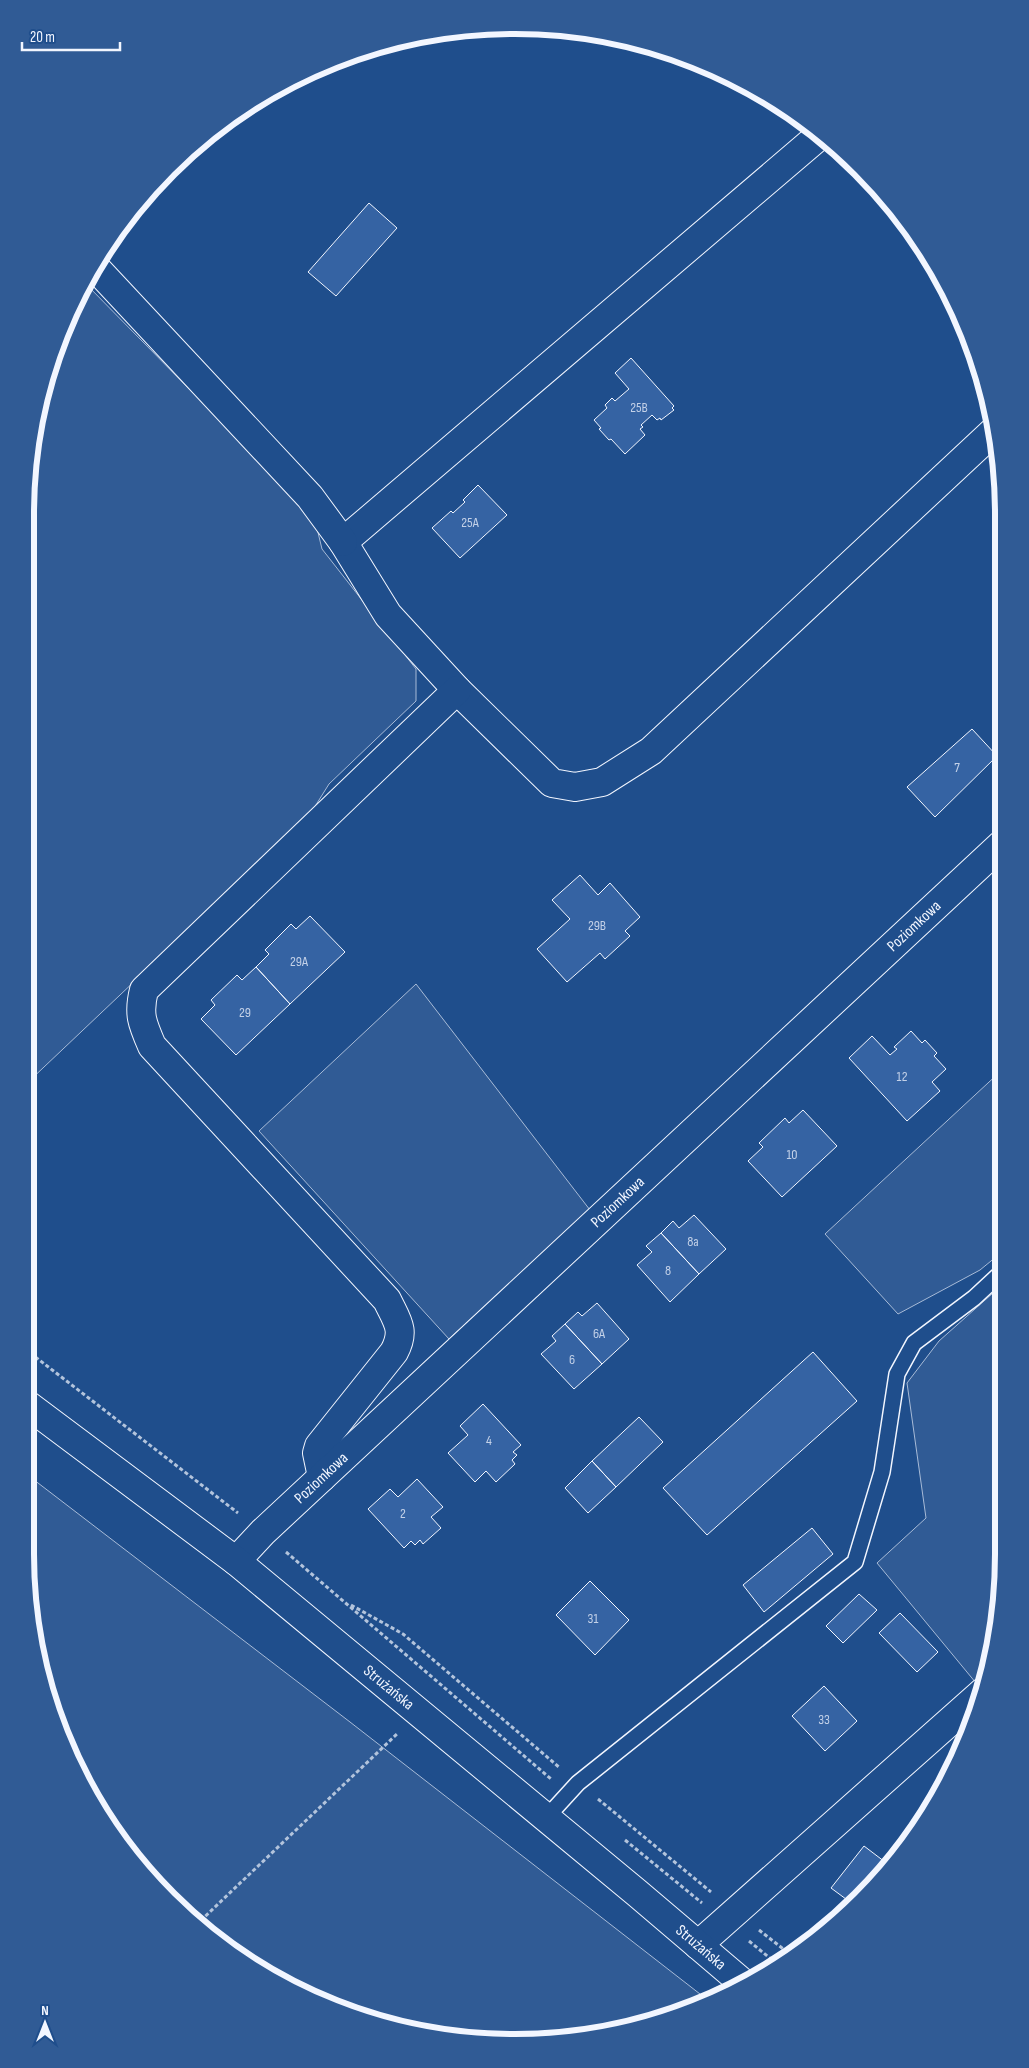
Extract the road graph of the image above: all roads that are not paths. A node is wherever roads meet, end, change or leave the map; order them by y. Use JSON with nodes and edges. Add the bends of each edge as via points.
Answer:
{"nodes":[{"id":1,"x":815,"y":139,"type":"edge"},
{"id":2,"x":100,"y":271,"type":"edge"},
{"id":3,"x":988,"y":436,"type":"edge"},
{"id":4,"x":343,"y":542,"type":"junction"},
{"id":5,"x":456,"y":690,"type":"junction"},
{"id":6,"x":995,"y":851,"type":"edge"},
{"id":7,"x":995,"y":1278,"type":"edge"},
{"id":8,"x":34,"y":1410,"type":"edge"},
{"id":9,"x":322,"y":1477,"type":"junction"},
{"id":10,"x":236,"y":1561,"type":"junction"},
{"id":11,"x":972,"y":1702,"type":"edge"},
{"id":12,"x":546,"y":1818,"type":"junction"},
{"id":13,"x":698,"y":1945,"type":"junction"},
{"id":14,"x":738,"y":1979,"type":"edge"}],
"edges":[{"from":1,"to":4,"type":"street"},
{"from":2,"to":4,"type":"street","via":[[310,497]]},
{"from":3,"to":5,"type":"street","via":[[651,751],[602,782],[575,787],[552,783]]},
{"from":4,"to":5,"type":"street","via":[[388,615]]},
{"from":5,"to":9,"type":"street","via":[[144,990],[140,1008],[152,1046],[387,1300],[400,1327],[400,1341],[394,1352],[319,1446],[317,1453]]},
{"from":6,"to":9,"type":"street","name":"Poziomkowa"},
{"from":7,"to":12,"type":"lane","via":[[914,1344],[897,1374],[882,1472],[855,1562],[578,1783]]},
{"from":8,"to":10,"type":"street","name":"Strużańska"},
{"from":9,"to":10,"type":"street","name":"Poziomkowa"},
{"from":10,"to":12,"type":"street","name":"Strużańska"},
{"from":11,"to":13,"type":"street"},
{"from":12,"to":13,"type":"street","name":"Strużańska"},
{"from":13,"to":14,"type":"street","name":"Strużańska"}]}
